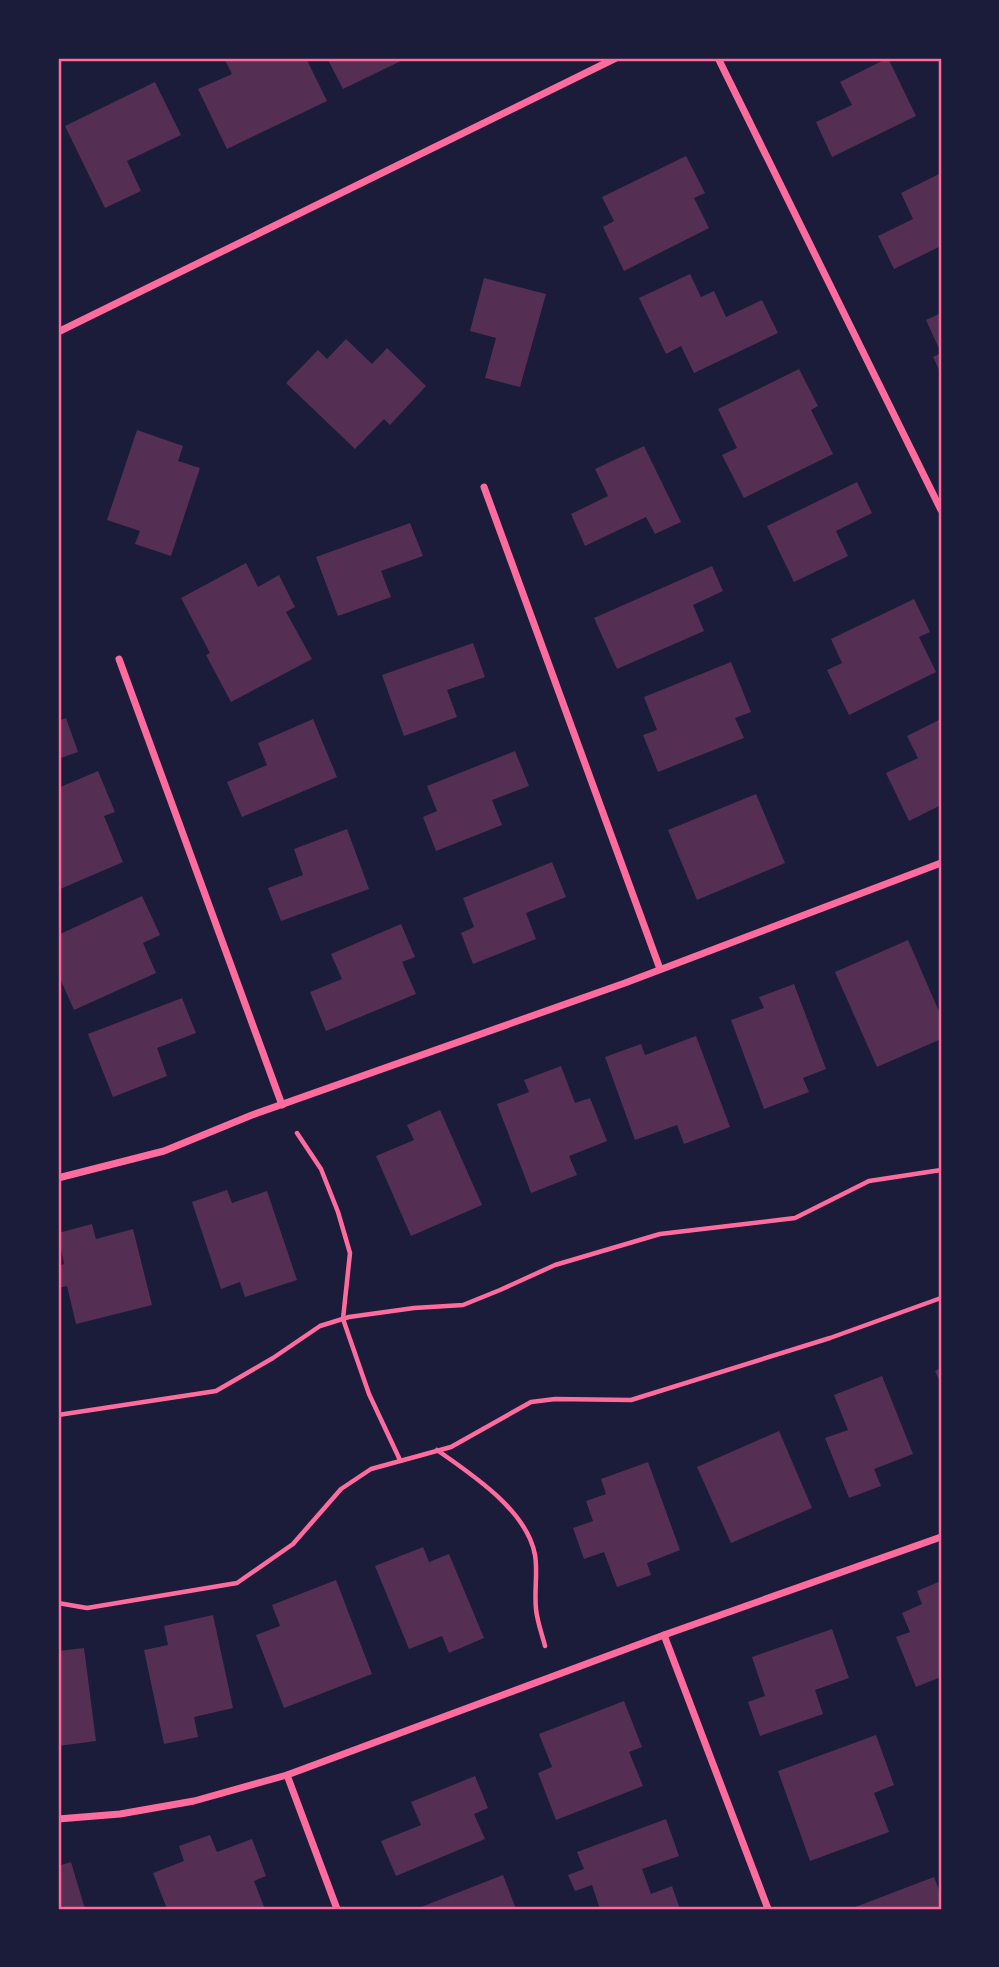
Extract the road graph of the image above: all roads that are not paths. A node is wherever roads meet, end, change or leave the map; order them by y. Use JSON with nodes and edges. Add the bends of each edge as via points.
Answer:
{"nodes":[{"id":1,"x":617,"y":58,"type":"edge"},
{"id":2,"x":718,"y":58,"type":"edge"},
{"id":3,"x":58,"y":332,"type":"edge"},
{"id":4,"x":484,"y":488,"type":"dead end"},
{"id":5,"x":941,"y":510,"type":"edge"},
{"id":6,"x":119,"y":659,"type":"dead end"},
{"id":7,"x":941,"y":863,"type":"edge"},
{"id":8,"x":660,"y":969,"type":"junction"},
{"id":9,"x":282,"y":1105,"type":"junction"},
{"id":10,"x":58,"y":1178,"type":"edge"},
{"id":11,"x":941,"y":1537,"type":"edge"},
{"id":12,"x":664,"y":1635,"type":"junction"},
{"id":13,"x":287,"y":1775,"type":"junction"},
{"id":14,"x":58,"y":1819,"type":"edge"},
{"id":15,"x":337,"y":1909,"type":"edge"},
{"id":16,"x":768,"y":1909,"type":"edge"}],
"edges":[{"from":1,"to":3,"type":"street"},
{"from":2,"to":5,"type":"street"},
{"from":4,"to":8,"type":"street"},
{"from":6,"to":9,"type":"street"},
{"from":7,"to":8,"type":"street"},
{"from":8,"to":9,"type":"street"},
{"from":9,"to":10,"type":"street","via":[[163,1151]]},
{"from":11,"to":12,"type":"street"},
{"from":12,"to":13,"type":"street"},
{"from":12,"to":16,"type":"street"},
{"from":13,"to":14,"type":"street","via":[[194,1801]]},
{"from":13,"to":15,"type":"street"}]}
